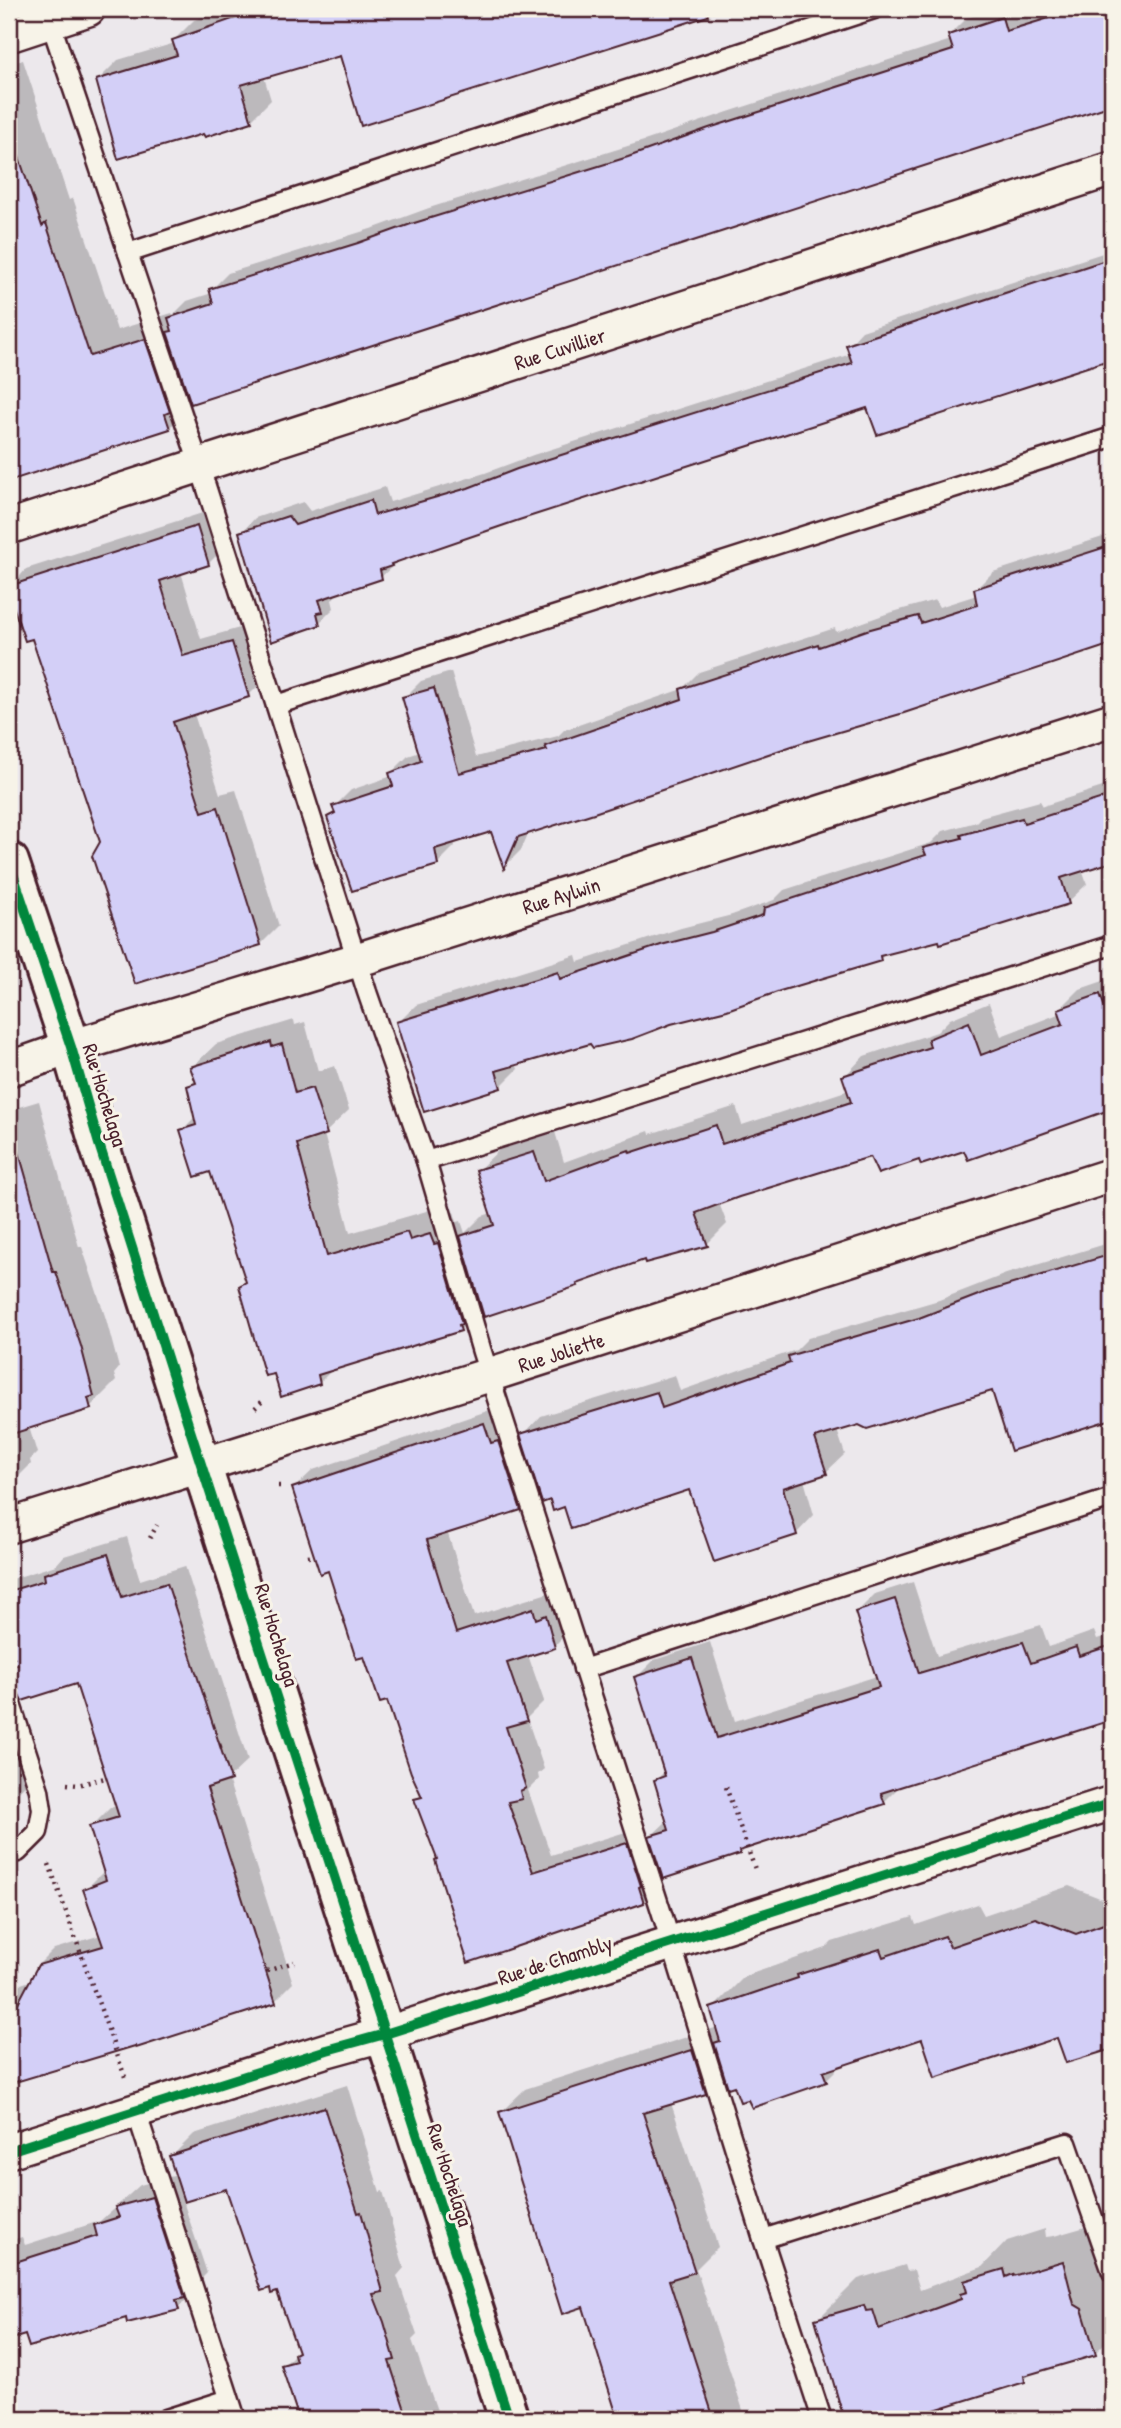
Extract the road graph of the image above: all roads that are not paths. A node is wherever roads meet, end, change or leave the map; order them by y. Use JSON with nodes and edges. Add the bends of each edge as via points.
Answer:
{"nodes":[{"id":1,"x":88,"y":9,"type":"edge"},
{"id":2,"x":874,"y":9,"type":"edge"},
{"id":3,"x":48,"y":15,"type":"edge"},
{"id":4,"x":9,"y":35,"type":"edge"},
{"id":5,"x":1112,"y":169,"type":"edge"},
{"id":6,"x":128,"y":253,"type":"junction"},
{"id":7,"x":1112,"y":437,"type":"edge"},
{"id":8,"x":199,"y":464,"type":"junction"},
{"id":9,"x":9,"y":527,"type":"edge"},
{"id":10,"x":276,"y":705,"type":"junction"},
{"id":11,"x":1112,"y":720,"type":"edge"},
{"id":12,"x":9,"y":862,"type":"edge"},
{"id":13,"x":1112,"y":945,"type":"edge"},
{"id":14,"x":357,"y":960,"type":"junction"},
{"id":15,"x":71,"y":1047,"type":"junction"},
{"id":16,"x":9,"y":1069,"type":"edge"},
{"id":17,"x":426,"y":1161,"type":"junction"},
{"id":18,"x":1112,"y":1175,"type":"edge"},
{"id":19,"x":489,"y":1375,"type":"junction"},
{"id":20,"x":201,"y":1466,"type":"junction"},
{"id":21,"x":1112,"y":1498,"type":"edge"},
{"id":22,"x":9,"y":1527,"type":"edge"},
{"id":23,"x":583,"y":1670,"type":"junction"},
{"id":24,"x":9,"y":1698,"type":"edge"},
{"id":25,"x":1112,"y":1803,"type":"edge"},
{"id":26,"x":9,"y":1854,"type":"edge"},
{"id":27,"x":671,"y":1943,"type":"junction"},
{"id":28,"x":385,"y":2034,"type":"junction"},
{"id":29,"x":136,"y":2111,"type":"junction"},
{"id":30,"x":9,"y":2151,"type":"edge"},
{"id":31,"x":762,"y":2239,"type":"junction"},
{"id":32,"x":1112,"y":2272,"type":"edge"},
{"id":33,"x":229,"y":2399,"type":"junction"},
{"id":34,"x":166,"y":2419,"type":"edge"},
{"id":35,"x":236,"y":2419,"type":"edge"},
{"id":36,"x":509,"y":2419,"type":"edge"},
{"id":37,"x":822,"y":2419,"type":"edge"}],
"edges":[{"from":1,"to":3,"type":"street"},
{"from":2,"to":6,"type":"lane"},
{"from":3,"to":4,"type":"street"},
{"from":3,"to":6,"type":"lane"},
{"from":5,"to":8,"type":"street","name":"Rue Cuvillier"},
{"from":6,"to":8,"type":"lane"},
{"from":7,"to":10,"type":"lane"},
{"from":8,"to":9,"type":"street","name":"Rue Cuvillier"},
{"from":8,"to":10,"type":"lane"},
{"from":10,"to":14,"type":"lane"},
{"from":11,"to":14,"type":"street","name":"Rue Aylwin"},
{"from":12,"to":15,"type":"street","name":"Rue Hochelaga"},
{"from":13,"to":17,"type":"lane"},
{"from":14,"to":15,"type":"street","name":"Rue Aylwin"},
{"from":14,"to":17,"type":"lane"},
{"from":15,"to":16,"type":"street","name":"Rue Aylwin"},
{"from":15,"to":20,"type":"street","name":"Rue Hochelaga"},
{"from":17,"to":19,"type":"lane"},
{"from":18,"to":19,"type":"street","name":"Rue Joliette"},
{"from":19,"to":20,"type":"street","name":"Rue Joliette"},
{"from":19,"to":23,"type":"lane"},
{"from":20,"to":22,"type":"street","name":"Rue Joliette"},
{"from":20,"to":28,"type":"street","name":"Rue Hochelaga"},
{"from":21,"to":23,"type":"lane"},
{"from":23,"to":27,"type":"lane"},
{"from":24,"to":26,"type":"lane","via":[[42,1810],[38,1832],[18,1852]]},
{"from":25,"to":27,"type":"street","name":"Rue de Chambly"},
{"from":27,"to":28,"type":"street","name":"Rue de Chambly"},
{"from":27,"to":31,"type":"lane"},
{"from":28,"to":29,"type":"street","name":"Rue de Chambly"},
{"from":28,"to":36,"type":"street","name":"Rue Hochelaga"},
{"from":29,"to":30,"type":"street","name":"Rue de Chambly"},
{"from":29,"to":33,"type":"lane"},
{"from":31,"to":32,"type":"lane","via":[[1067,2143]]},
{"from":31,"to":37,"type":"lane"},
{"from":33,"to":34,"type":"lane"},
{"from":33,"to":35,"type":"lane"}]}
